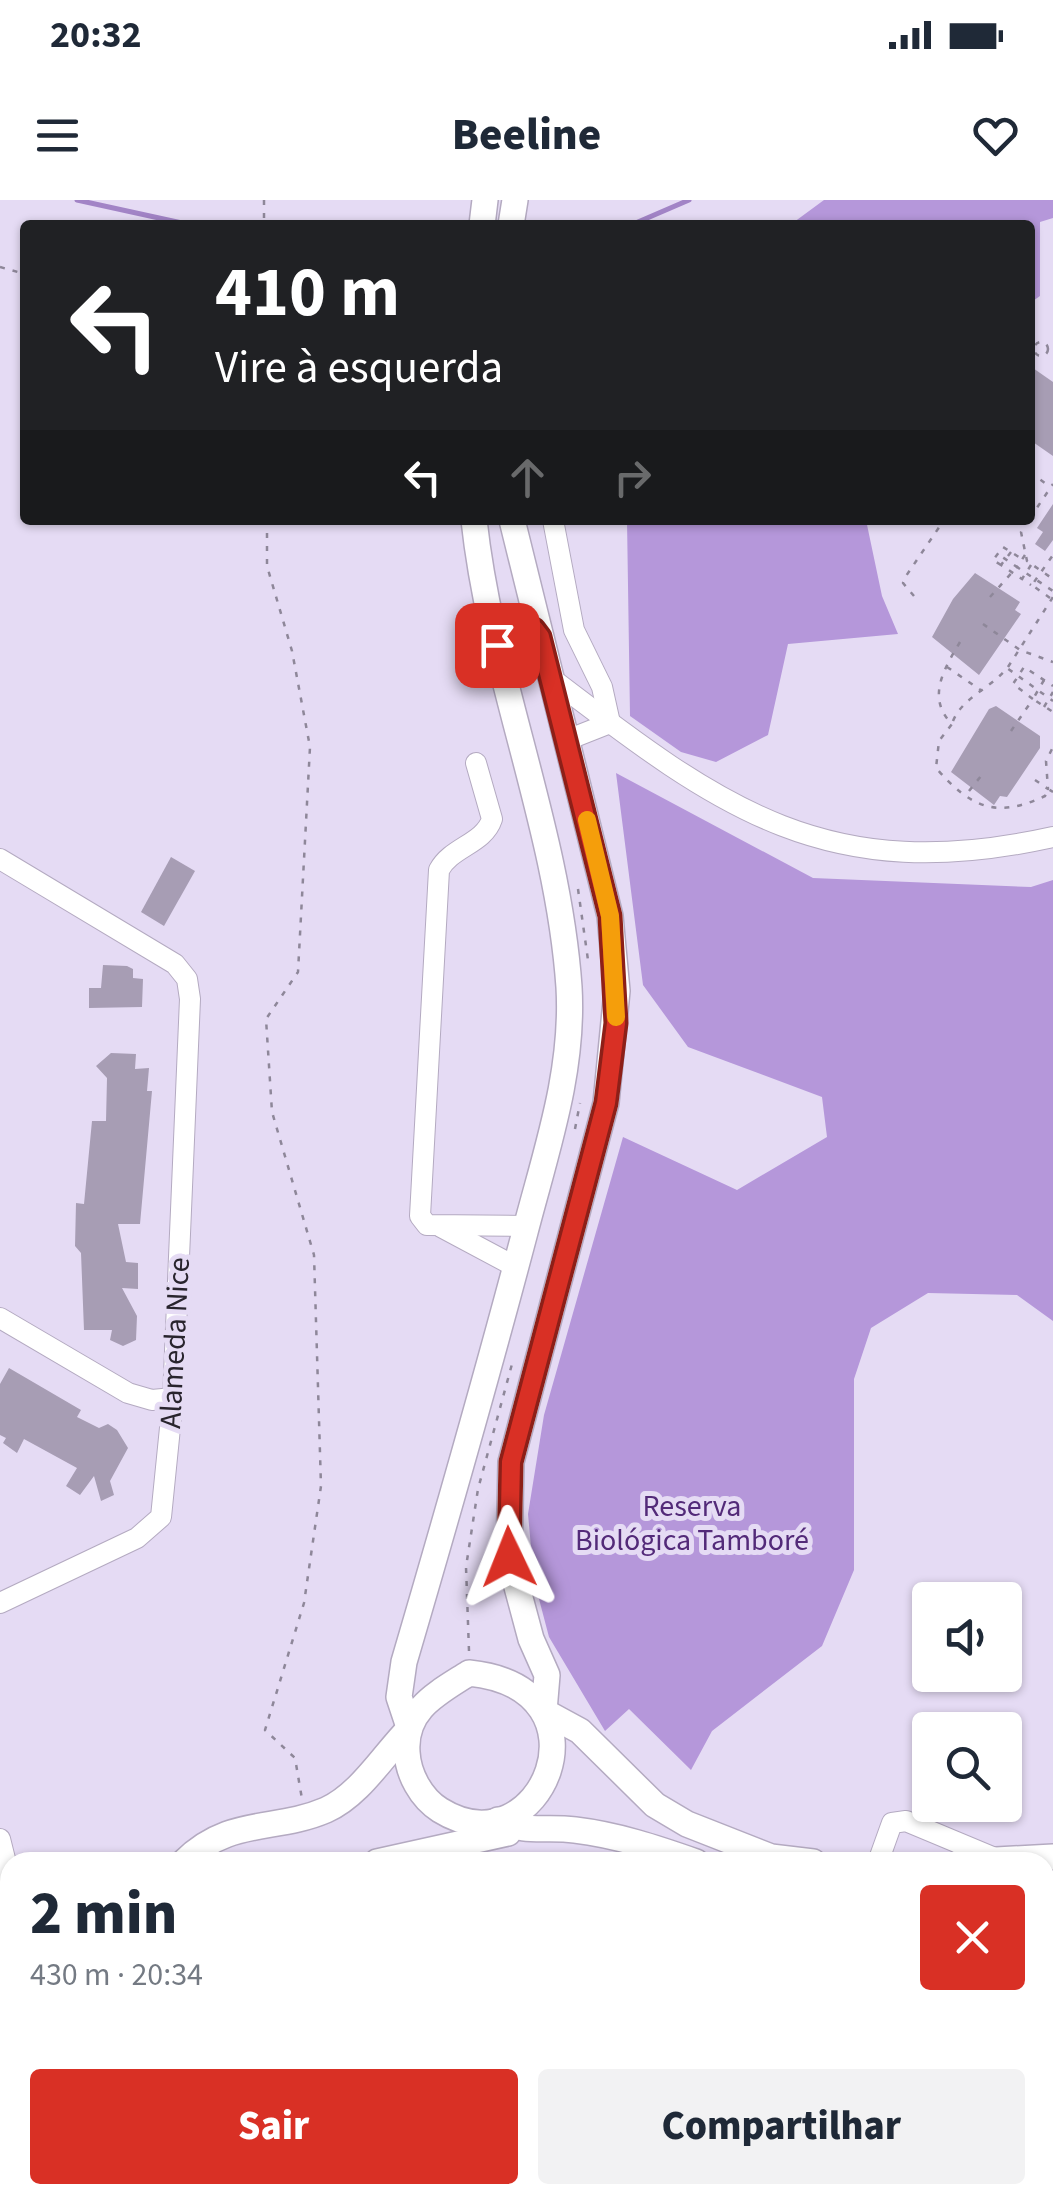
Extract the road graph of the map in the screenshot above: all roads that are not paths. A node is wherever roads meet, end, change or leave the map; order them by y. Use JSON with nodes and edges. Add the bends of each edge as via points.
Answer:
{"nodes":[{"id":1,"x":475,"y":525,"type":"edge"},
{"id":2,"x":513,"y":525,"type":"edge"},
{"id":3,"x":554,"y":525,"type":"edge"},
{"id":4,"x":540,"y":637,"type":"junction"},
{"id":5,"x":497,"y":645,"type":"junction"},
{"id":6,"x":551,"y":678,"type":"junction"},
{"id":7,"x":610,"y":723,"type":"junction"},
{"id":8,"x":567,"y":740,"type":"junction"},
{"id":9,"x":476,"y":763,"type":"dead end"},
{"id":10,"x":533,"y":789,"type":"junction"},
{"id":11,"x":580,"y":794,"type":"junction"},
{"id":12,"x":1053,"y":836,"type":"edge"},
{"id":13,"x":0,"y":858,"type":"edge"},
{"id":14,"x":526,"y":1226,"type":"junction"},
{"id":15,"x":442,"y":1227,"type":"junction"},
{"id":16,"x":516,"y":1267,"type":"junction"},
{"id":17,"x":0,"y":1318,"type":"edge"},
{"id":18,"x":173,"y":1398,"type":"junction"},
{"id":19,"x":0,"y":1604,"type":"edge"},
{"id":20,"x":546,"y":1675,"type":"junction"},
{"id":21,"x":400,"y":1698,"type":"junction"},
{"id":22,"x":544,"y":1711,"type":"junction"},
{"id":23,"x":409,"y":1728,"type":"junction"},
{"id":24,"x":580,"y":1731,"type":"junction"},
{"id":25,"x":388,"y":1749,"type":"junction"},
{"id":26,"x":498,"y":1828,"type":"junction"},
{"id":27,"x":198,"y":1852,"type":"edge"},
{"id":28,"x":413,"y":1852,"type":"edge"},
{"id":29,"x":670,"y":1852,"type":"edge"},
{"id":30,"x":758,"y":1852,"type":"edge"},
{"id":31,"x":882,"y":1852,"type":"edge"},
{"id":32,"x":979,"y":1852,"type":"edge"}],
"edges":[{"from":1,"to":5,"type":"main road"},
{"from":2,"to":4,"type":"main road"},
{"from":3,"to":7,"type":"street","via":[[574,630],[605,694]]},
{"from":4,"to":5,"type":"main road","via":[[524,625],[508,630]]},
{"from":4,"to":6,"type":"main road"},
{"from":5,"to":10,"type":"main road"},
{"from":6,"to":7,"type":"street"},
{"from":6,"to":8,"type":"main road"},
{"from":7,"to":8,"type":"street"},
{"from":7,"to":12,"type":"street","via":[[738,807],[820,840],[929,855]]},
{"from":8,"to":11,"type":"main road"},
{"from":9,"to":15,"type":"street","via":[[490,828],[438,870],[420,1216]]},
{"from":10,"to":11,"type":"main road","via":[[560,810],[577,805]]},
{"from":10,"to":14,"type":"main road","via":[[564,934],[570,1018],[559,1109]]},
{"from":11,"to":20,"type":"main road","via":[[610,916],[617,991],[612,1062],[518,1428],[506,1527],[517,1593]]},
{"from":13,"to":18,"type":"street","name":"Alameda Nice","via":[[176,964],[189,984]]},
{"from":14,"to":15,"type":"street"},
{"from":14,"to":16,"type":"main road"},
{"from":15,"to":16,"type":"street"},
{"from":16,"to":21,"type":"main road","via":[[404,1662]]},
{"from":17,"to":18,"type":"street","via":[[128,1392]]},
{"from":18,"to":19,"type":"street","name":"Alameda Nice","via":[[162,1517],[137,1538]]},
{"from":20,"to":22,"type":"main road"},
{"from":20,"to":24,"type":"main road"},
{"from":21,"to":23,"type":"main road"},
{"from":21,"to":25,"type":"main road"},
{"from":22,"to":23,"type":"main road","via":[[508,1680],[469,1673],[419,1706]]},
{"from":22,"to":24,"type":"main road"},
{"from":22,"to":26,"type":"main road","via":[[552,1765],[542,1790]]},
{"from":23,"to":25,"type":"main road"},
{"from":23,"to":26,"type":"main road","via":[[410,1772],[428,1799],[454,1818]]},
{"from":24,"to":30,"type":"main road","via":[[654,1805]]},
{"from":25,"to":27,"type":"main road","via":[[346,1798],[304,1816],[222,1835]]},
{"from":26,"to":28,"type":"main road"},
{"from":26,"to":29,"type":"main road","via":[[574,1830]]},
{"from":31,"to":32,"type":"street","via":[[892,1823],[906,1821]]}]}
